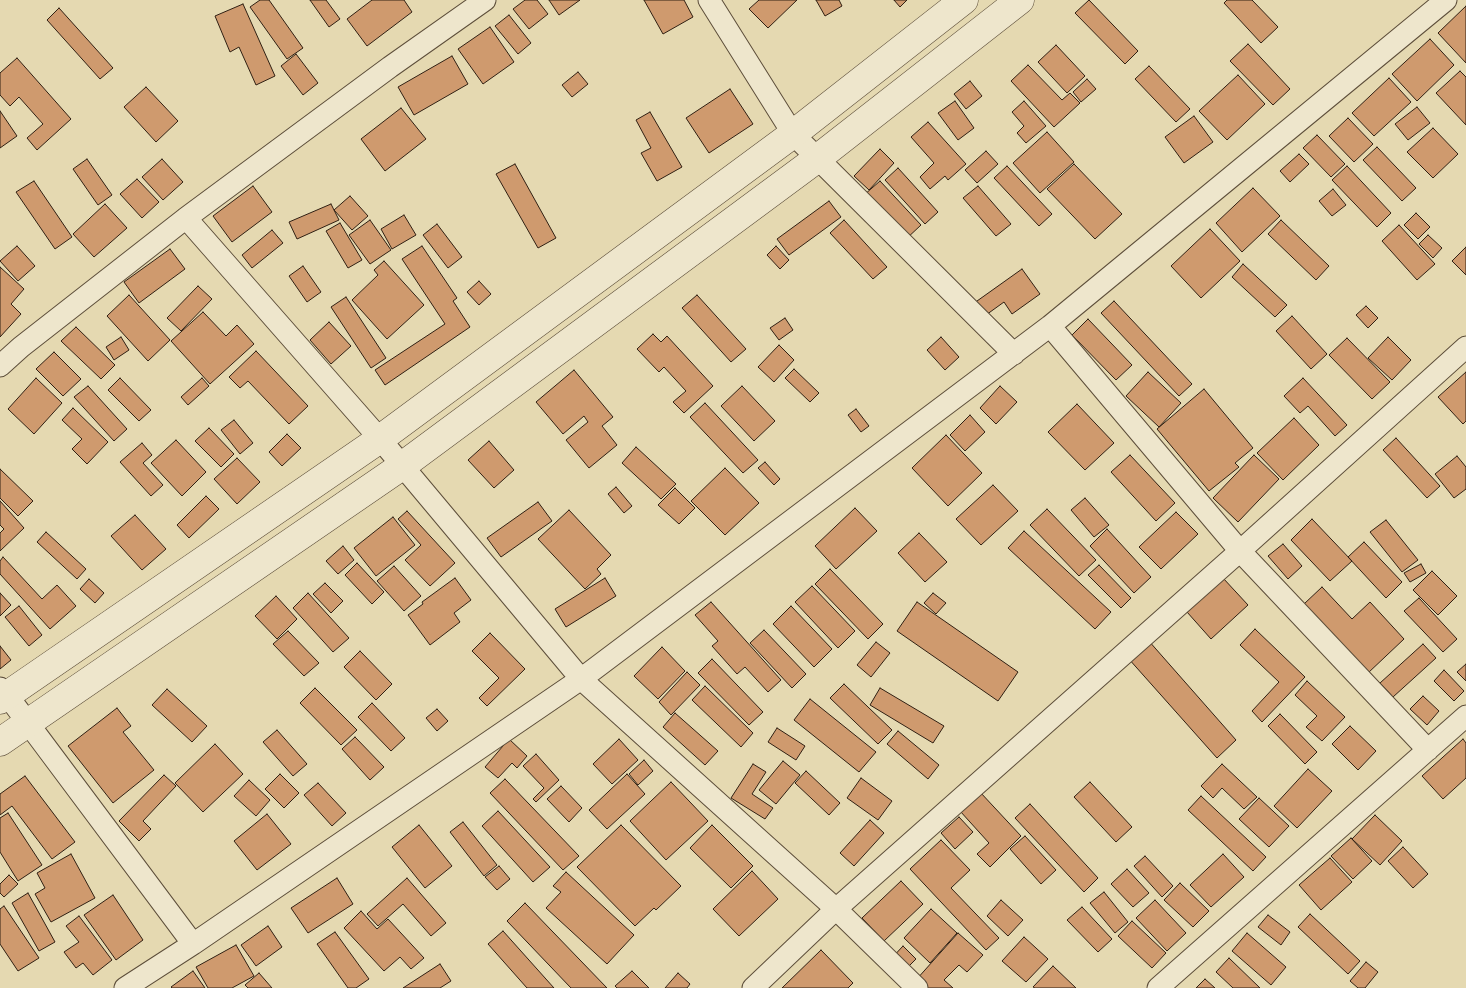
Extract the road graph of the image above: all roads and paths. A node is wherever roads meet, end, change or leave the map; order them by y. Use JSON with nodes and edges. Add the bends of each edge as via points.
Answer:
{"nodes":[{"id":1,"x":485,"y":0,"type":"edge"},
{"id":2,"x":709,"y":0,"type":"edge"},
{"id":3,"x":964,"y":0,"type":"edge"},
{"id":4,"x":1020,"y":0,"type":"edge"},
{"id":5,"x":1446,"y":0,"type":"edge"},
{"id":6,"x":793,"y":134,"type":"junction"},
{"id":7,"x":818,"y":158,"type":"junction"},
{"id":8,"x":186,"y":218,"type":"junction"},
{"id":9,"x":1050,"y":326,"type":"junction"},
{"id":10,"x":1466,"y":347,"type":"edge"},
{"id":11,"x":1014,"y":354,"type":"junction"},
{"id":12,"x":0,"y":366,"type":"edge"},
{"id":13,"x":380,"y":439,"type":"junction"},
{"id":14,"x":402,"y":466,"type":"junction"},
{"id":15,"x":1240,"y":552,"type":"junction"},
{"id":16,"x":581,"y":679,"type":"junction"},
{"id":17,"x":2,"y":695,"type":"edge"},
{"id":18,"x":1466,"y":716,"type":"edge"},
{"id":19,"x":27,"y":723,"type":"junction"},
{"id":20,"x":0,"y":742,"type":"edge"},
{"id":21,"x":1428,"y":750,"type":"junction"},
{"id":22,"x":836,"y":909,"type":"junction"},
{"id":23,"x":193,"y":944,"type":"junction"},
{"id":24,"x":125,"y":988,"type":"edge"},
{"id":25,"x":752,"y":988,"type":"edge"},
{"id":26,"x":917,"y":988,"type":"edge"},
{"id":27,"x":1158,"y":988,"type":"edge"}],
"edges":[{"from":1,"to":8,"type":"street","via":[[390,66]]},
{"from":2,"to":6,"type":"street"},
{"from":3,"to":6,"type":"street"},
{"from":4,"to":7,"type":"street"},
{"from":5,"to":9,"type":"street"},
{"from":6,"to":7,"type":"street"},
{"from":6,"to":13,"type":"street"},
{"from":7,"to":11,"type":"street"},
{"from":7,"to":14,"type":"street"},
{"from":8,"to":12,"type":"street"},
{"from":8,"to":13,"type":"street"},
{"from":9,"to":11,"type":"street"},
{"from":9,"to":15,"type":"street"},
{"from":10,"to":15,"type":"street"},
{"from":11,"to":16,"type":"street"},
{"from":13,"to":14,"type":"street"},
{"from":13,"to":17,"type":"street"},
{"from":14,"to":16,"type":"street"},
{"from":14,"to":19,"type":"street"},
{"from":15,"to":21,"type":"street"},
{"from":15,"to":22,"type":"street"},
{"from":16,"to":22,"type":"street"},
{"from":16,"to":23,"type":"street"},
{"from":17,"to":19,"type":"street"},
{"from":18,"to":21,"type":"street"},
{"from":19,"to":20,"type":"street"},
{"from":19,"to":23,"type":"street"},
{"from":21,"to":27,"type":"street"},
{"from":22,"to":25,"type":"street"},
{"from":22,"to":26,"type":"street"},
{"from":23,"to":24,"type":"street"}]}
